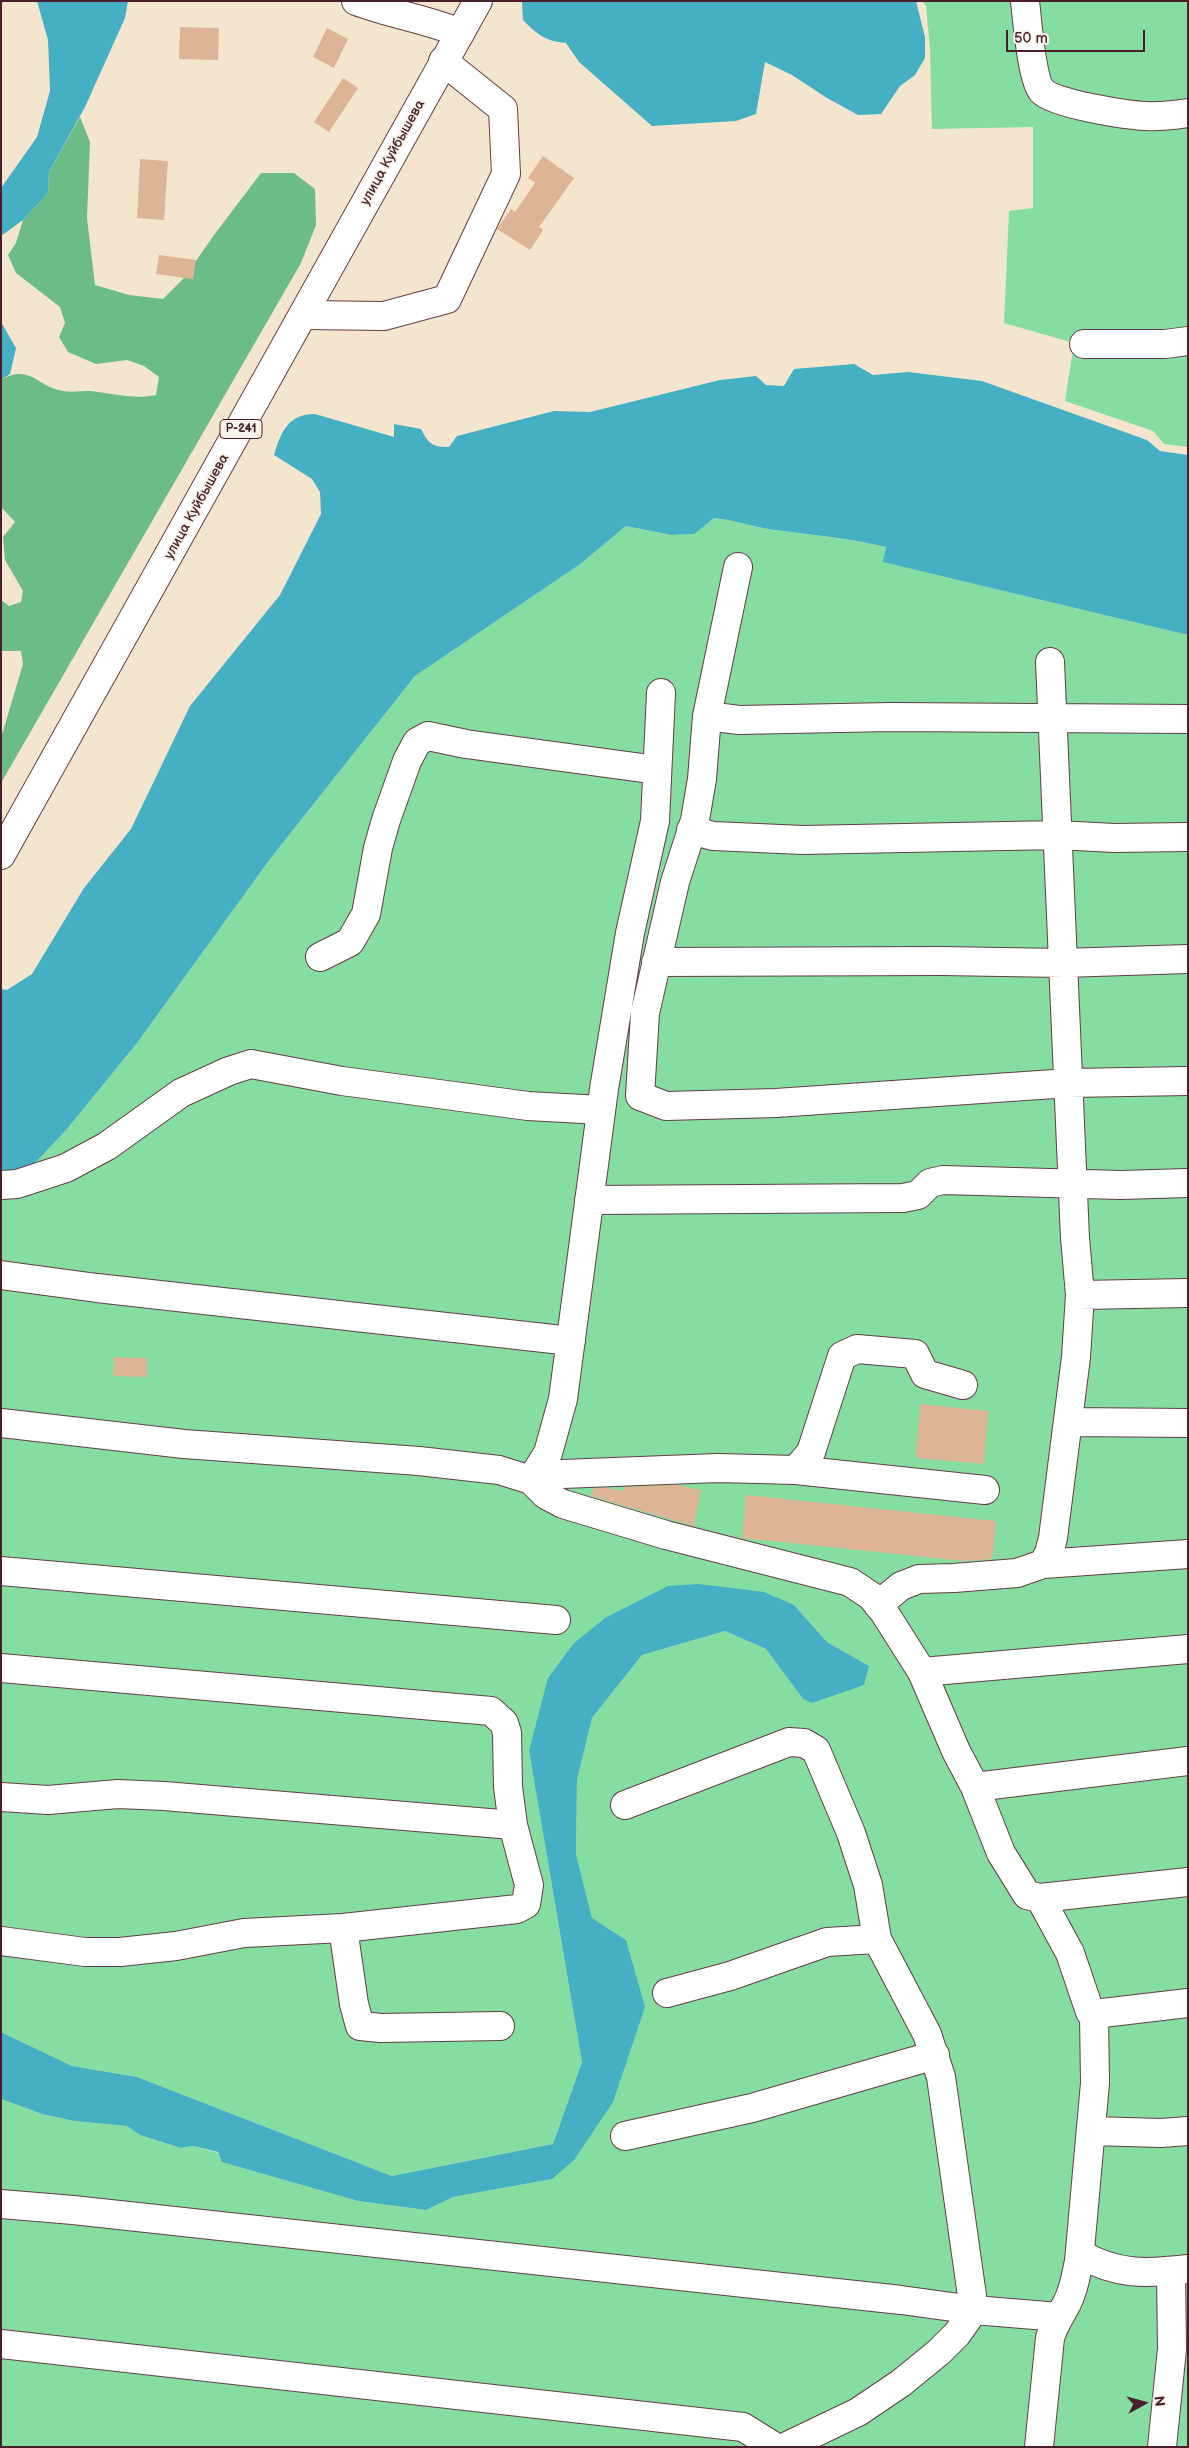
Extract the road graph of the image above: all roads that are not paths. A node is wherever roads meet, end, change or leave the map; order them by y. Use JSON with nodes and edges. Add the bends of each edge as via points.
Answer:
{"nodes":[{"id":1,"x":356,"y":1,"type":"edge"},
{"id":2,"x":478,"y":1,"type":"edge"},
{"id":3,"x":1025,"y":1,"type":"edge"},
{"id":4,"x":460,"y":33,"type":"junction"},
{"id":5,"x":443,"y":61,"type":"junction"},
{"id":6,"x":1188,"y":114,"type":"edge"},
{"id":7,"x":304,"y":315,"type":"junction"},
{"id":8,"x":1188,"y":341,"type":"edge"},
{"id":9,"x":1084,"y":344,"type":"dead end"},
{"id":10,"x":738,"y":567,"type":"dead end"},
{"id":11,"x":1050,"y":662,"type":"dead end"},
{"id":12,"x":661,"y":693,"type":"dead end"},
{"id":13,"x":707,"y":716,"type":"junction"},
{"id":14,"x":1052,"y":718,"type":"junction"},
{"id":15,"x":1188,"y":719,"type":"edge"},
{"id":16,"x":657,"y":770,"type":"junction"},
{"id":17,"x":691,"y":830,"type":"junction"},
{"id":18,"x":1057,"y":835,"type":"junction"},
{"id":19,"x":1188,"y":837,"type":"edge"},
{"id":20,"x":1,"y":855,"type":"edge"},
{"id":21,"x":320,"y":957,"type":"dead end"},
{"id":22,"x":1188,"y":959,"type":"edge"},
{"id":23,"x":656,"y":962,"type":"junction"},
{"id":24,"x":1063,"y":963,"type":"junction"},
{"id":25,"x":1188,"y":1081,"type":"edge"},
{"id":26,"x":1069,"y":1082,"type":"junction"},
{"id":27,"x":601,"y":1110,"type":"junction"},
{"id":28,"x":1073,"y":1182,"type":"junction"},
{"id":29,"x":1188,"y":1184,"type":"edge"},
{"id":30,"x":1,"y":1185,"type":"edge"},
{"id":31,"x":589,"y":1200,"type":"junction"},
{"id":32,"x":1,"y":1275,"type":"edge"},
{"id":33,"x":1188,"y":1293,"type":"edge"},
{"id":34,"x":1080,"y":1295,"type":"junction"},
{"id":35,"x":571,"y":1341,"type":"junction"},
{"id":36,"x":964,"y":1385,"type":"dead end"},
{"id":37,"x":1069,"y":1422,"type":"junction"},
{"id":38,"x":1,"y":1423,"type":"edge"},
{"id":39,"x":1188,"y":1423,"type":"edge"},
{"id":40,"x":796,"y":1470,"type":"junction"},
{"id":41,"x":531,"y":1480,"type":"junction"},
{"id":42,"x":985,"y":1490,"type":"dead end"},
{"id":43,"x":1188,"y":1554,"type":"edge"},
{"id":44,"x":1043,"y":1564,"type":"junction"},
{"id":45,"x":1,"y":1571,"type":"edge"},
{"id":46,"x":878,"y":1605,"type":"junction"},
{"id":47,"x":556,"y":1620,"type":"dead end"},
{"id":48,"x":1188,"y":1649,"type":"edge"},
{"id":49,"x":1,"y":1668,"type":"edge"},
{"id":50,"x":922,"y":1672,"type":"junction"},
{"id":51,"x":1188,"y":1761,"type":"edge"},
{"id":52,"x":975,"y":1788,"type":"junction"},
{"id":53,"x":1,"y":1797,"type":"edge"},
{"id":54,"x":625,"y":1805,"type":"dead end"},
{"id":55,"x":513,"y":1825,"type":"junction"},
{"id":56,"x":1188,"y":1882,"type":"edge"},
{"id":57,"x":1040,"y":1898,"type":"junction"},
{"id":58,"x":343,"y":1928,"type":"junction"},
{"id":59,"x":877,"y":1939,"type":"junction"},
{"id":60,"x":1,"y":1940,"type":"edge"},
{"id":61,"x":667,"y":1993,"type":"dead end"},
{"id":62,"x":1188,"y":2003,"type":"edge"},
{"id":63,"x":1094,"y":2014,"type":"junction"},
{"id":64,"x":500,"y":2026,"type":"dead end"},
{"id":65,"x":935,"y":2055,"type":"junction"},
{"id":66,"x":1188,"y":2131,"type":"edge"},
{"id":67,"x":1091,"y":2132,"type":"junction"},
{"id":68,"x":625,"y":2136,"type":"dead end"},
{"id":69,"x":1,"y":2204,"type":"edge"},
{"id":70,"x":1080,"y":2254,"type":"junction"},
{"id":71,"x":1179,"y":2270,"type":"edge"},
{"id":72,"x":974,"y":2310,"type":"junction"},
{"id":73,"x":1059,"y":2317,"type":"junction"},
{"id":74,"x":1,"y":2344,"type":"edge"},
{"id":75,"x":775,"y":2447,"type":"edge"},
{"id":76,"x":785,"y":2447,"type":"edge"},
{"id":77,"x":1039,"y":2447,"type":"edge"},
{"id":78,"x":1162,"y":2447,"type":"edge"}],
"edges":[{"from":1,"to":4,"type":"main road"},
{"from":2,"to":4,"type":"main road","name":"улица Куйбышева","number":"Р-241"},
{"from":3,"to":6,"type":"main road","via":[[1036,76],[1042,91],[1056,100],[1119,113]]},
{"from":4,"to":5,"type":"main road","name":"улица Куйбышева","number":"Р-241"},
{"from":5,"to":7,"type":"main road","name":"улица Куйбышева","number":"Р-241"},
{"from":5,"to":7,"type":"main road","via":[[504,109],[506,174],[447,299],[384,316]]},
{"from":7,"to":20,"type":"main road","name":"улица Куйбышева","number":"Р-241"},
{"from":8,"to":9,"type":"main road"},
{"from":10,"to":13,"type":"main road"},
{"from":11,"to":14,"type":"main road"},
{"from":12,"to":16,"type":"main road"},
{"from":13,"to":14,"type":"main road","via":[[739,720]]},
{"from":13,"to":17,"type":"main road","via":[[702,779]]},
{"from":14,"to":15,"type":"main road"},
{"from":14,"to":18,"type":"main road"},
{"from":16,"to":21,"type":"main road","via":[[428,736],[417,742],[407,761],[378,848],[366,914],[350,942]]},
{"from":16,"to":27,"type":"main road","via":[[655,821],[630,933]]},
{"from":17,"to":18,"type":"main road","via":[[713,836],[803,840]]},
{"from":17,"to":23,"type":"main road"},
{"from":18,"to":19,"type":"main road"},
{"from":18,"to":24,"type":"main road"},
{"from":22,"to":24,"type":"main road"},
{"from":23,"to":24,"type":"main road"},
{"from":23,"to":26,"type":"main road","via":[[645,1013],[640,1096],[666,1106],[776,1103]]},
{"from":24,"to":26,"type":"main road"},
{"from":25,"to":26,"type":"main road"},
{"from":26,"to":28,"type":"main road"},
{"from":27,"to":30,"type":"main road","via":[[528,1106],[251,1064],[181,1093],[107,1146],[66,1168],[17,1184]]},
{"from":27,"to":31,"type":"main road"},
{"from":28,"to":29,"type":"main road"},
{"from":28,"to":31,"type":"main road","via":[[943,1180],[930,1183],[918,1195],[903,1198]]},
{"from":28,"to":34,"type":"main road"},
{"from":31,"to":35,"type":"main road"},
{"from":32,"to":35,"type":"main road"},
{"from":33,"to":34,"type":"main road"},
{"from":34,"to":37,"type":"main road"},
{"from":35,"to":41,"type":"main road","via":[[561,1408],[548,1453]]},
{"from":36,"to":40,"type":"main road","via":[[925,1374],[915,1354],[857,1349],[842,1356],[811,1452]]},
{"from":37,"to":39,"type":"main road"},
{"from":37,"to":44,"type":"main road","via":[[1053,1538],[1050,1553]]},
{"from":38,"to":41,"type":"main road","via":[[184,1444],[420,1461],[499,1470]]},
{"from":40,"to":41,"type":"main road","via":[[718,1468],[562,1474]]},
{"from":40,"to":42,"type":"main road"},
{"from":41,"to":46,"type":"main road","via":[[546,1495],[563,1504],[666,1535],[850,1582],[871,1596]]},
{"from":43,"to":44,"type":"main road"},
{"from":44,"to":46,"type":"main road","via":[[1017,1573],[919,1579],[901,1586]]},
{"from":45,"to":47,"type":"main road"},
{"from":46,"to":50,"type":"main road"},
{"from":48,"to":50,"type":"main road"},
{"from":49,"to":55,"type":"main road","via":[[491,1711],[504,1723],[507,1733],[508,1787]]},
{"from":50,"to":52,"type":"main road"},
{"from":51,"to":52,"type":"main road"},
{"from":52,"to":57,"type":"main road","via":[[1001,1853],[1027,1895]]},
{"from":53,"to":55,"type":"main road","via":[[48,1800],[118,1794],[164,1796]]},
{"from":54,"to":59,"type":"main road","via":[[789,1742],[810,1746],[819,1756],[851,1833],[868,1885]]},
{"from":55,"to":58,"type":"main road","via":[[529,1885],[526,1904],[518,1910]]},
{"from":56,"to":57,"type":"main road"},
{"from":57,"to":63,"type":"main road","via":[[1070,1953],[1090,2012]]},
{"from":58,"to":60,"type":"main road","via":[[244,1933],[176,1946],[120,1952],[84,1952]]},
{"from":58,"to":64,"type":"main road","via":[[360,2026]]},
{"from":59,"to":61,"type":"main road","via":[[827,1942],[730,1976]]},
{"from":59,"to":65,"type":"main road"},
{"from":62,"to":63,"type":"main road"},
{"from":63,"to":67,"type":"main road","via":[[1095,2083]]},
{"from":65,"to":68,"type":"main road","via":[[752,2108]]},
{"from":65,"to":72,"type":"main road","via":[[941,2077]]},
{"from":66,"to":67,"type":"main road"},
{"from":67,"to":70,"type":"main road"},
{"from":69,"to":72,"type":"main road"},
{"from":70,"to":71,"type":"main road","via":[[1100,2266],[1126,2272]]},
{"from":70,"to":73,"type":"main road","via":[[1075,2281]]},
{"from":71,"to":78,"type":"main road"},
{"from":72,"to":73,"type":"main road"},
{"from":72,"to":76,"type":"main road","via":[[957,2334],[901,2383],[858,2412]]},
{"from":73,"to":77,"type":"main road","via":[[1050,2338]]},
{"from":74,"to":75,"type":"main road","via":[[743,2427]]}]}
